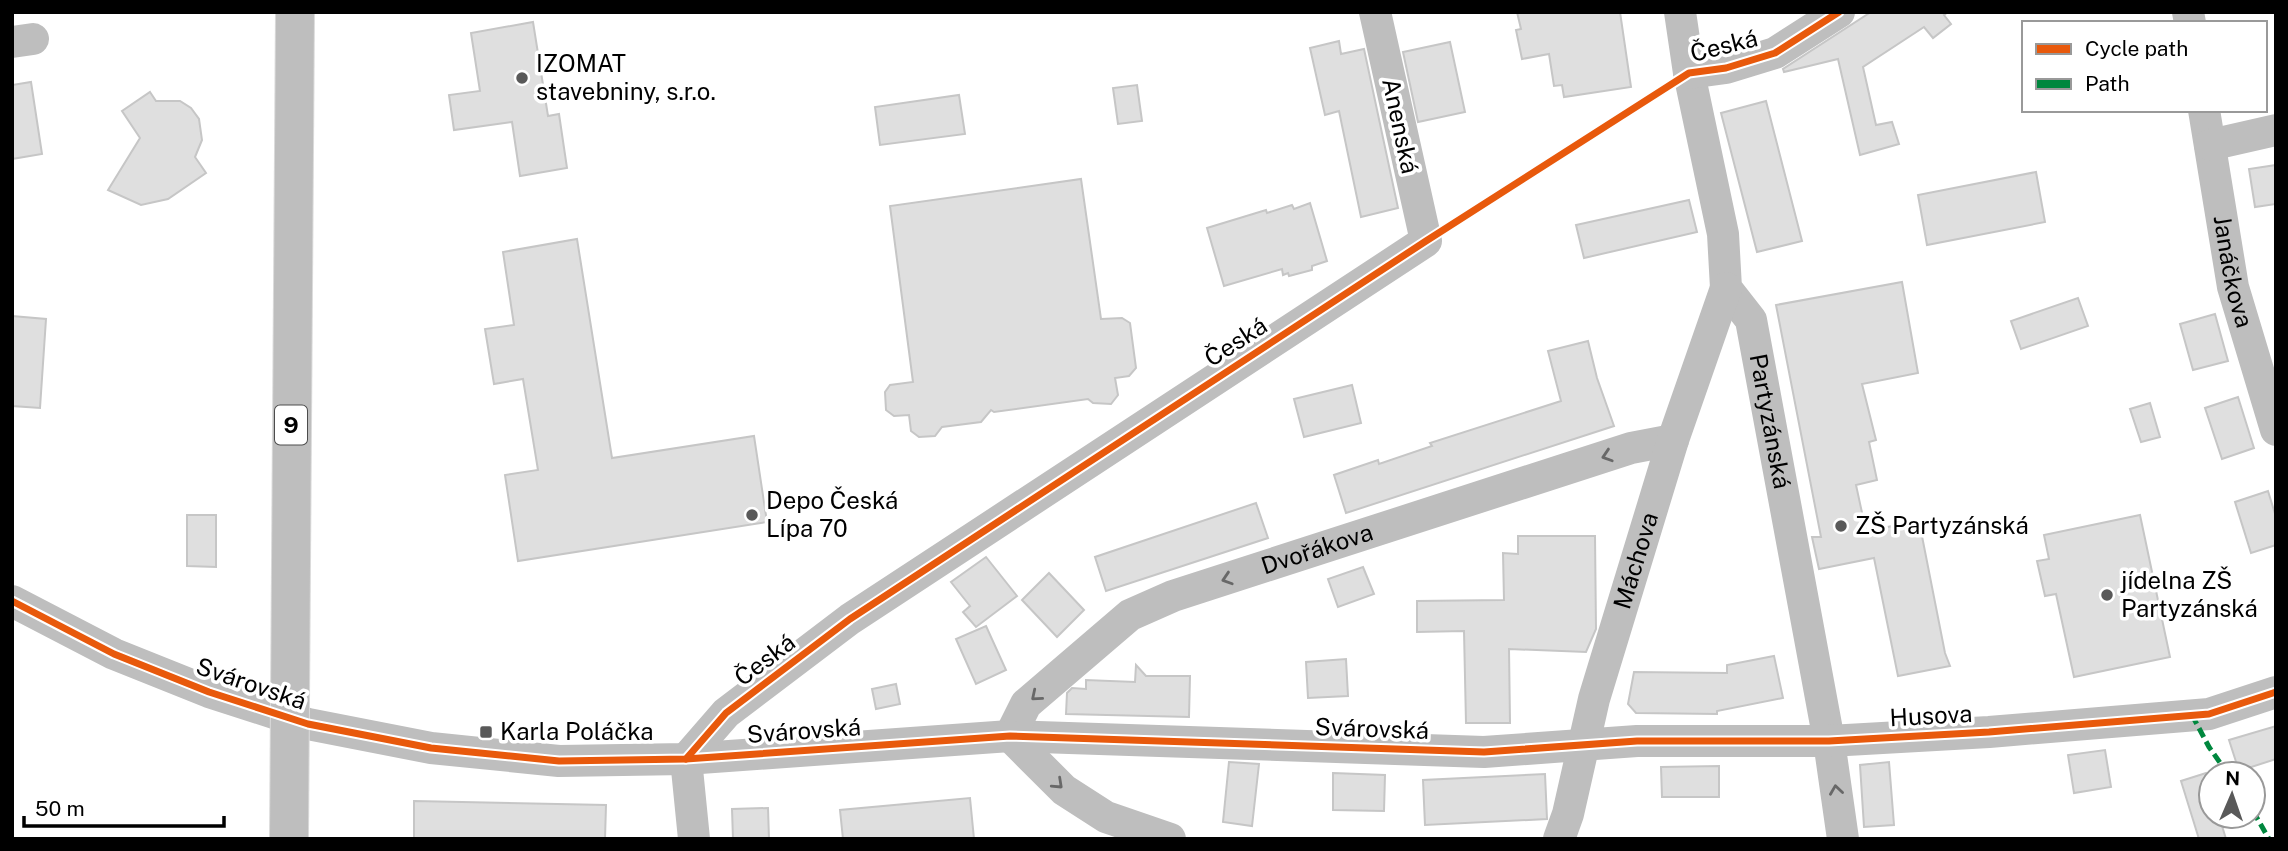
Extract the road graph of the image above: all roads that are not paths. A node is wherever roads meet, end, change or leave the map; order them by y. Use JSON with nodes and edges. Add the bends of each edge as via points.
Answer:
{"nodes":[{"id":1,"x":295,"y":12,"type":"edge"},
{"id":2,"x":1375,"y":12,"type":"edge"},
{"id":3,"x":1681,"y":12,"type":"edge"},
{"id":4,"x":1839,"y":12,"type":"edge"},
{"id":5,"x":1689,"y":74,"type":"junction"},
{"id":6,"x":2204,"y":112,"type":"edge"},
{"id":7,"x":2276,"y":130,"type":"edge"},
{"id":8,"x":2210,"y":145,"type":"junction"},
{"id":9,"x":1426,"y":241,"type":"joint"},
{"id":10,"x":1726,"y":288,"type":"junction"},
{"id":11,"x":2276,"y":430,"type":"edge"},
{"id":12,"x":1673,"y":440,"type":"junction"},
{"id":13,"x":12,"y":601,"type":"edge"},
{"id":14,"x":2276,"y":692,"type":"edge"},
{"id":15,"x":1010,"y":736,"type":"junction"},
{"id":16,"x":1829,"y":741,"type":"junction"},
{"id":17,"x":1584,"y":745,"type":"junction"},
{"id":18,"x":686,"y":759,"type":"junction"},
{"id":19,"x":289,"y":839,"type":"edge"},
{"id":20,"x":694,"y":839,"type":"edge"},
{"id":21,"x":1170,"y":839,"type":"edge"},
{"id":22,"x":1559,"y":839,"type":"edge"},
{"id":23,"x":1843,"y":839,"type":"edge"}],
"edges":[{"from":1,"to":19,"type":"main road","number":"9","bridge":true},
{"from":2,"to":9,"type":"street","name":"Anenská"},
{"from":3,"to":5,"type":"street"},
{"from":4,"to":5,"type":"street","name":"Česká","via":[[1775,53]]},
{"from":5,"to":10,"type":"street","via":[[1723,234]]},
{"from":6,"to":8,"type":"street","name":"Janáčkova"},
{"from":7,"to":8,"type":"street"},
{"from":8,"to":11,"type":"street","name":"Janáčkova","via":[[2233,287]]},
{"from":9,"to":18,"type":"street","name":"Česká","via":[[850,619],[726,713]]},
{"from":10,"to":12,"type":"street","name":"Máchova"},
{"from":10,"to":16,"type":"street","name":"Partyzánská","via":[[1751,320]]},
{"from":12,"to":15,"type":"street","name":"Dvořákova","one_way":true,"via":[[1631,448],[1130,615],[1026,704]]},
{"from":12,"to":17,"type":"street","name":"Máchova"},
{"from":13,"to":18,"type":"street","name":"Svárovská","via":[[114,653],[209,692],[308,724],[430,748],[559,761]]},
{"from":14,"to":16,"type":"street","name":"Husova","via":[[2208,714]]},
{"from":15,"to":17,"type":"street","name":"Svárovská","via":[[1484,752]]},
{"from":15,"to":18,"type":"street","name":"Svárovská"},
{"from":15,"to":21,"type":"street","one_way":true,"via":[[1064,790],[1106,817]]},
{"from":16,"to":17,"type":"street","name":"Husova"},
{"from":23,"to":16,"type":"street","name":"Partyzánská","one_way":true},
{"from":17,"to":22,"type":"street","name":"Máchova"},
{"from":18,"to":20,"type":"street"}]}
